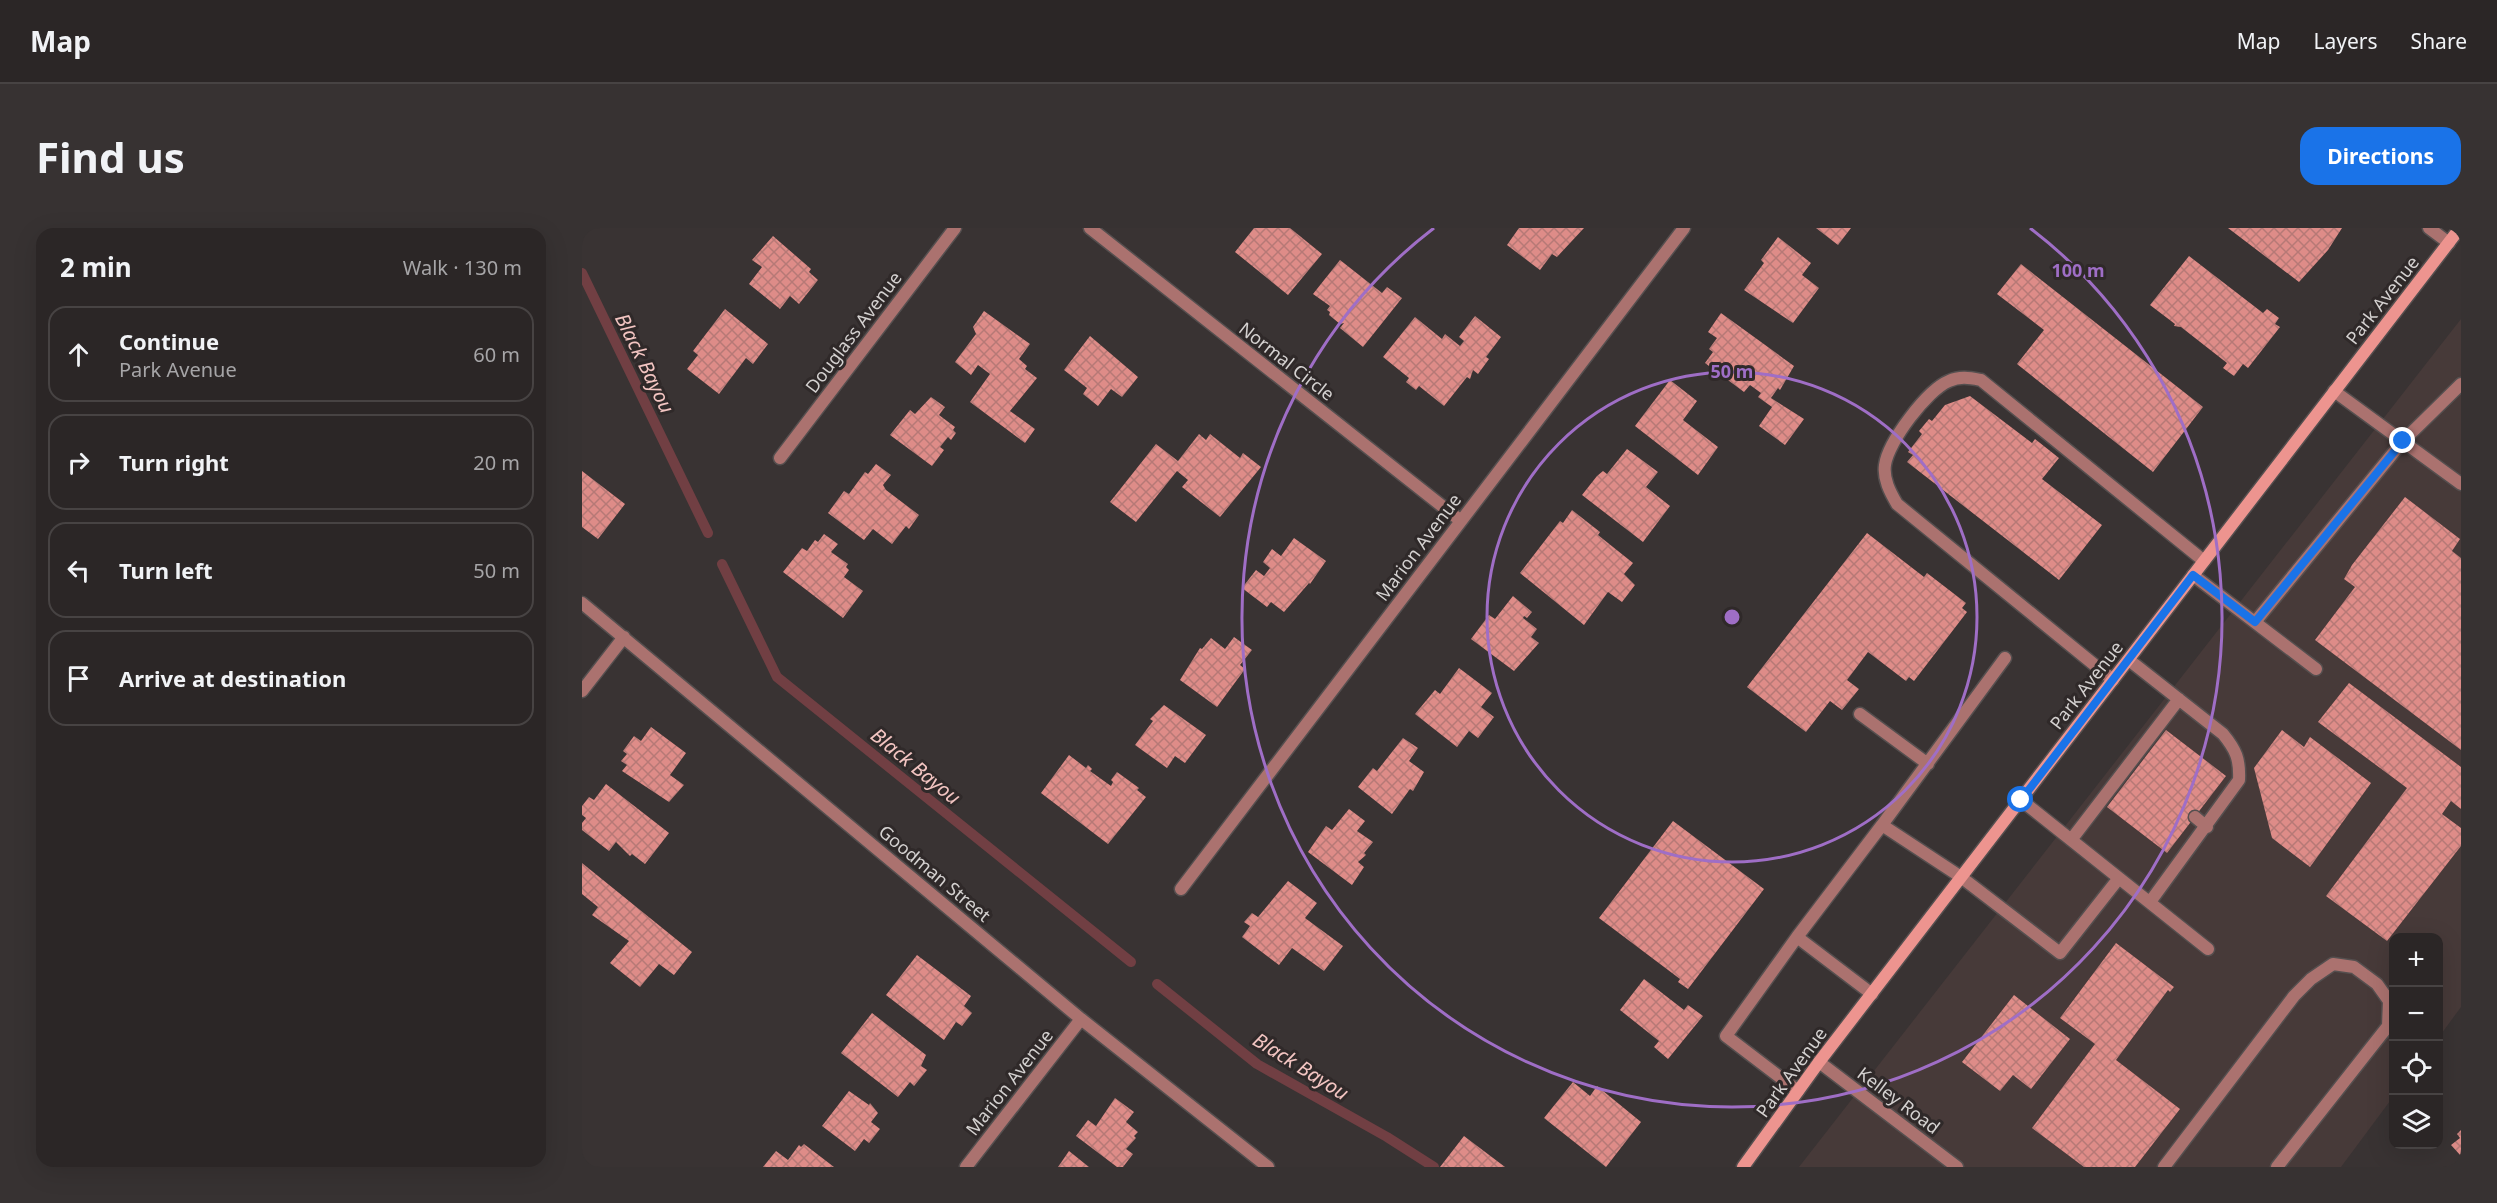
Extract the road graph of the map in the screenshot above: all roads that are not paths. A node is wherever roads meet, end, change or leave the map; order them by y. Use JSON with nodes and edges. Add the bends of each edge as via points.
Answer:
{"nodes":[{"id":1,"x":955,"y":228,"type":"edge"},
{"id":2,"x":1090,"y":228,"type":"edge"},
{"id":3,"x":1684,"y":228,"type":"edge"},
{"id":4,"x":2429,"y":228,"type":"edge"},
{"id":5,"x":2460,"y":228,"type":"edge"},
{"id":6,"x":2449,"y":243,"type":"junction"},
{"id":7,"x":2461,"y":384,"type":"edge"},
{"id":8,"x":2334,"y":391,"type":"junction"},
{"id":9,"x":2403,"y":441,"type":"junction"},
{"id":10,"x":780,"y":458,"type":"dead end"},
{"id":11,"x":2461,"y":484,"type":"edge"},
{"id":12,"x":1461,"y":521,"type":"junction"},
{"id":13,"x":2204,"y":561,"type":"junction"},
{"id":14,"x":2193,"y":575,"type":"junction"},
{"id":15,"x":582,"y":603,"type":"edge"},
{"id":16,"x":2255,"y":622,"type":"junction"},
{"id":17,"x":624,"y":637,"type":"junction"},
{"id":18,"x":2005,"y":658,"type":"dead end"},
{"id":19,"x":2129,"y":660,"type":"junction"},
{"id":20,"x":2316,"y":669,"type":"dead end"},
{"id":21,"x":2113,"y":680,"type":"junction"},
{"id":22,"x":582,"y":691,"type":"edge"},
{"id":23,"x":2178,"y":699,"type":"junction"},
{"id":24,"x":1860,"y":714,"type":"dead end"},
{"id":25,"x":1928,"y":764,"type":"junction"},
{"id":26,"x":2021,"y":800,"type":"junction"},
{"id":27,"x":2194,"y":817,"type":"dead end"},
{"id":28,"x":1882,"y":825,"type":"junction"},
{"id":29,"x":2207,"y":827,"type":"junction"},
{"id":30,"x":2071,"y":840,"type":"junction"},
{"id":31,"x":1961,"y":877,"type":"junction"},
{"id":32,"x":2119,"y":878,"type":"junction"},
{"id":33,"x":1181,"y":889,"type":"dead end"},
{"id":34,"x":2150,"y":902,"type":"junction"},
{"id":35,"x":1797,"y":937,"type":"junction"},
{"id":36,"x":2208,"y":949,"type":"dead end"},
{"id":37,"x":1872,"y":994,"type":"junction"},
{"id":38,"x":1081,"y":1019,"type":"junction"},
{"id":39,"x":1820,"y":1062,"type":"junction"},
{"id":40,"x":1798,"y":1091,"type":"junction"},
{"id":41,"x":966,"y":1167,"type":"edge"},
{"id":42,"x":1268,"y":1167,"type":"edge"},
{"id":43,"x":1743,"y":1167,"type":"edge"},
{"id":44,"x":1957,"y":1167,"type":"edge"},
{"id":45,"x":2164,"y":1167,"type":"edge"},
{"id":46,"x":2277,"y":1167,"type":"edge"}],
"edges":[{"from":1,"to":10,"type":"street","name":"Douglass Avenue"},
{"from":2,"to":12,"type":"street","name":"Normal Circle"},
{"from":3,"to":12,"type":"street","name":"Marion Avenue"},
{"from":4,"to":6,"type":"street"},
{"from":5,"to":6,"type":"main road","name":"Park Avenue"},
{"from":6,"to":8,"type":"main road","name":"Park Avenue"},
{"from":7,"to":9,"type":"street"},
{"from":8,"to":9,"type":"street"},
{"from":8,"to":13,"type":"main road","name":"Park Avenue"},
{"from":9,"to":11,"type":"street"},
{"from":9,"to":16,"type":"street"},
{"from":12,"to":33,"type":"street","name":"Marion Avenue"},
{"from":13,"to":14,"type":"main road","name":"Park Avenue"},
{"from":13,"to":21,"type":"street","via":[[1981,380],[1964,377],[1932,392],[1893,442],[1884,465],[1887,486],[1897,504]]},
{"from":14,"to":16,"type":"street"},
{"from":14,"to":19,"type":"main road","name":"Park Avenue"},
{"from":15,"to":17,"type":"street","name":"Goodman Street"},
{"from":16,"to":20,"type":"street"},
{"from":17,"to":22,"type":"street"},
{"from":17,"to":38,"type":"street","name":"Goodman Street"},
{"from":18,"to":25,"type":"street"},
{"from":19,"to":21,"type":"main road","name":"Park Avenue"},
{"from":19,"to":23,"type":"street"},
{"from":21,"to":26,"type":"main road","name":"Park Avenue"},
{"from":23,"to":29,"type":"street","via":[[2223,734],[2240,761],[2239,780]]},
{"from":23,"to":30,"type":"street","via":[[2131,769]]},
{"from":24,"to":25,"type":"street"},
{"from":25,"to":28,"type":"street"},
{"from":26,"to":30,"type":"street"},
{"from":26,"to":31,"type":"main road","name":"Park Avenue"},
{"from":27,"to":29,"type":"street"},
{"from":28,"to":31,"type":"street"},
{"from":28,"to":35,"type":"street"},
{"from":29,"to":34,"type":"street"},
{"from":30,"to":32,"type":"street"},
{"from":31,"to":32,"type":"street","via":[[2060,953]]},
{"from":31,"to":37,"type":"main road","name":"Park Avenue"},
{"from":32,"to":34,"type":"street"},
{"from":34,"to":36,"type":"street"},
{"from":35,"to":37,"type":"street"},
{"from":35,"to":40,"type":"street","via":[[1726,1036]]},
{"from":37,"to":39,"type":"main road","name":"Park Avenue"},
{"from":38,"to":41,"type":"street","name":"Marion Avenue"},
{"from":38,"to":42,"type":"street","name":"Goodman Street"},
{"from":39,"to":40,"type":"main road","name":"Park Avenue"},
{"from":39,"to":44,"type":"street","name":"Kelley Road"},
{"from":40,"to":43,"type":"main road","name":"Park Avenue"},
{"from":45,"to":46,"type":"street","via":[[2294,996],[2333,964],[2354,967],[2377,984],[2390,1001],[2388,1026]]}]}
